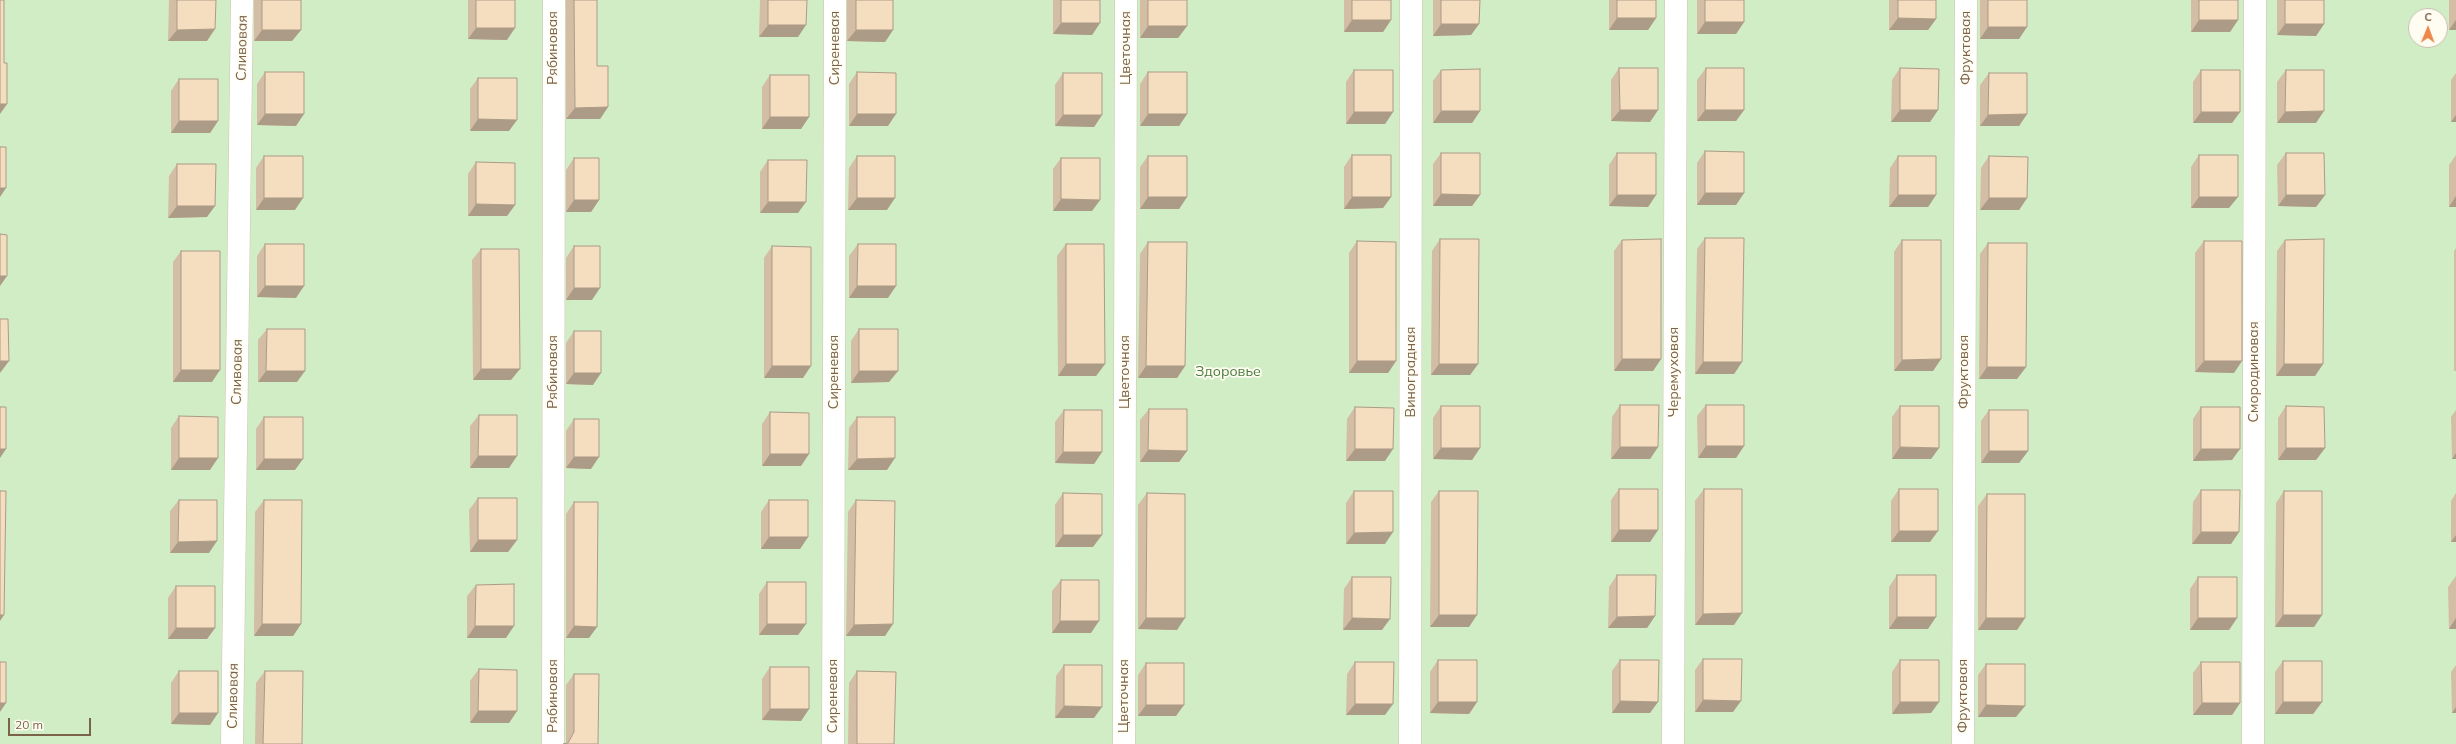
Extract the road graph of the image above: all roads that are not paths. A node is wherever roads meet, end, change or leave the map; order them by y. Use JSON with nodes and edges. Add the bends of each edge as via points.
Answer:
{"nodes":[{"id":1,"x":242,"y":0,"type":"edge"},
{"id":2,"x":554,"y":0,"type":"edge"},
{"id":3,"x":835,"y":0,"type":"edge"},
{"id":4,"x":1126,"y":0,"type":"edge"},
{"id":5,"x":1412,"y":0,"type":"edge"},
{"id":6,"x":1676,"y":0,"type":"edge"},
{"id":7,"x":1966,"y":0,"type":"edge"},
{"id":8,"x":2254,"y":0,"type":"edge"},
{"id":9,"x":232,"y":744,"type":"edge"},
{"id":10,"x":553,"y":744,"type":"edge"},
{"id":11,"x":833,"y":744,"type":"edge"},
{"id":12,"x":1124,"y":744,"type":"edge"},
{"id":13,"x":1410,"y":744,"type":"edge"},
{"id":14,"x":1673,"y":744,"type":"edge"},
{"id":15,"x":1963,"y":744,"type":"edge"},
{"id":16,"x":2253,"y":744,"type":"edge"}],
"edges":[{"from":1,"to":9,"type":"street","name":"Сливовая"},
{"from":2,"to":10,"type":"street","name":"Рябиновая"},
{"from":3,"to":11,"type":"street","name":"Сиреневая"},
{"from":4,"to":12,"type":"street","name":"Цветочная"},
{"from":5,"to":13,"type":"street","name":"Виноградная"},
{"from":6,"to":14,"type":"street","name":"Черемуховая"},
{"from":7,"to":15,"type":"street","name":"Фруктовая"},
{"from":8,"to":16,"type":"street","name":"Смородиновая"}]}
